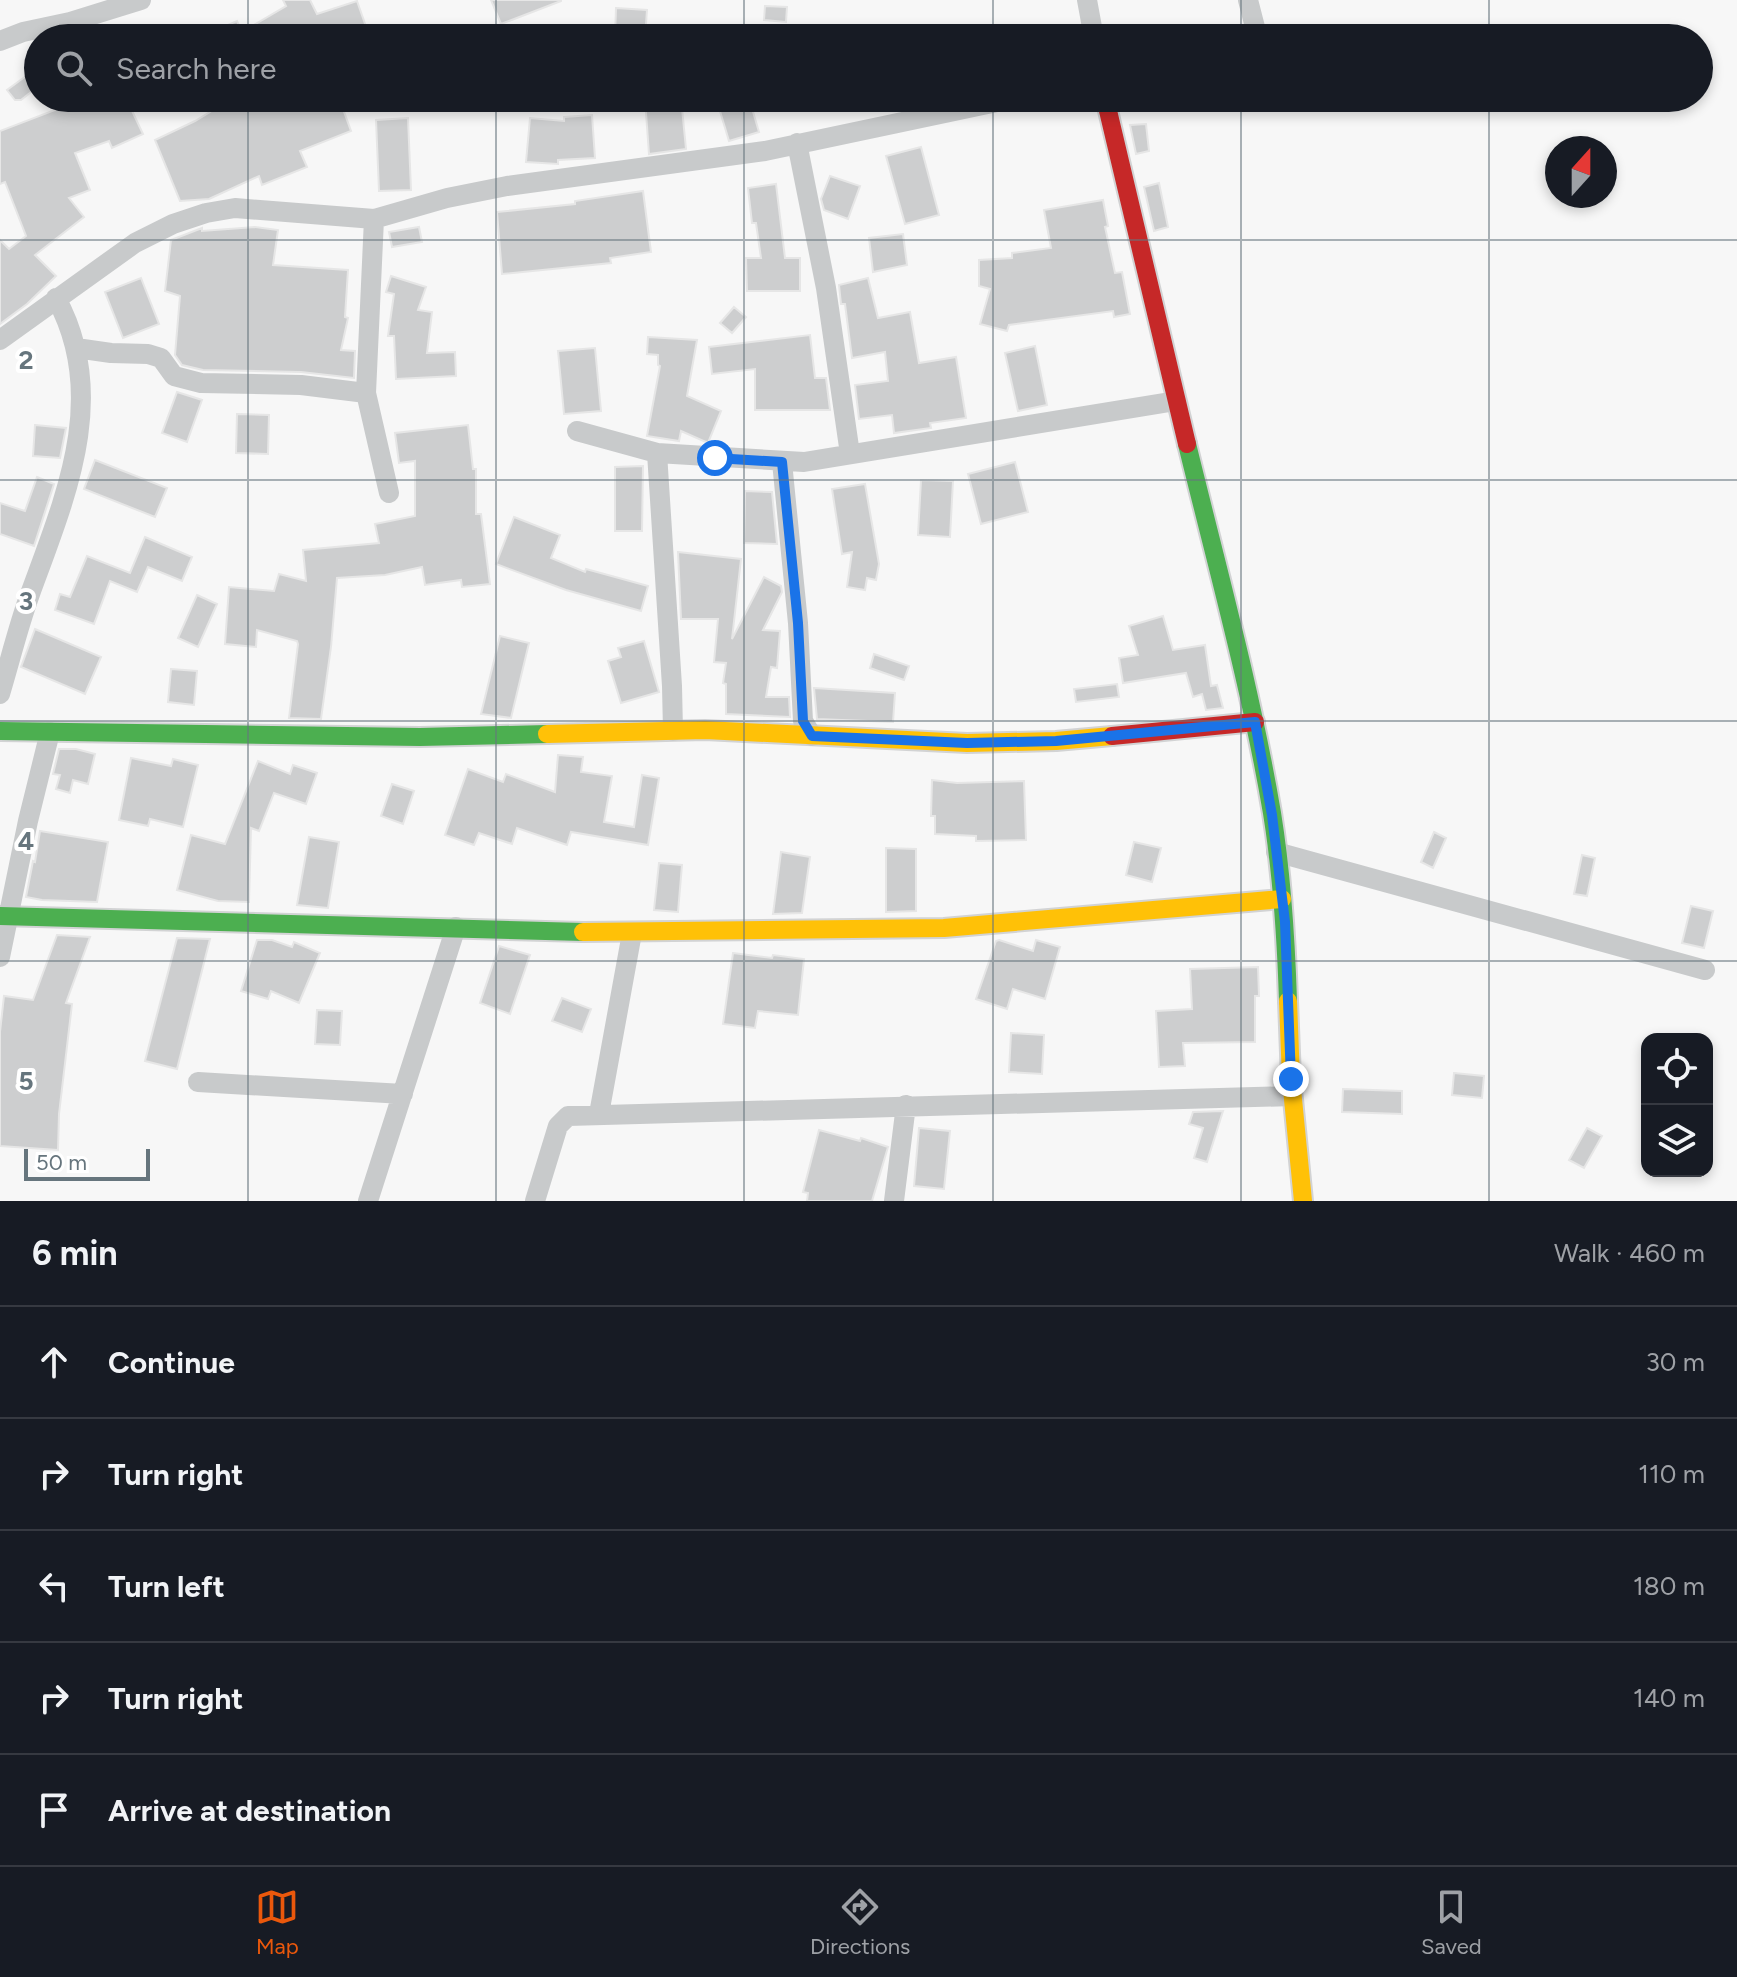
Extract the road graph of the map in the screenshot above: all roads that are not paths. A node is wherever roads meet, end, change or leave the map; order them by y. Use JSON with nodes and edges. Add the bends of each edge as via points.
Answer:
{"nodes":[{"id":1,"x":141,"y":0,"type":"edge"},
{"id":2,"x":1087,"y":0,"type":"edge"},
{"id":3,"x":1248,"y":0,"type":"edge"},
{"id":4,"x":61,"y":24,"type":"edge"},
{"id":5,"x":1091,"y":24,"type":"edge"},
{"id":6,"x":1254,"y":24,"type":"edge"},
{"id":7,"x":24,"y":32,"type":"edge"},
{"id":8,"x":0,"y":41,"type":"edge"},
{"id":9,"x":948,"y":112,"type":"edge"},
{"id":10,"x":1108,"y":112,"type":"edge"},
{"id":11,"x":797,"y":143,"type":"junction"},
{"id":12,"x":374,"y":219,"type":"junction"},
{"id":13,"x":56,"y":298,"type":"junction"},
{"id":14,"x":0,"y":340,"type":"edge"},
{"id":15,"x":76,"y":348,"type":"junction"},
{"id":16,"x":366,"y":393,"type":"junction"},
{"id":17,"x":1176,"y":401,"type":"junction"},
{"id":18,"x":577,"y":431,"type":"dead end"},
{"id":19,"x":657,"y":453,"type":"junction"},
{"id":20,"x":850,"y":454,"type":"junction"},
{"id":21,"x":782,"y":462,"type":"junction"},
{"id":22,"x":389,"y":493,"type":"dead end"},
{"id":23,"x":0,"y":694,"type":"edge"},
{"id":24,"x":1255,"y":722,"type":"junction"},
{"id":25,"x":0,"y":731,"type":"edge"},
{"id":26,"x":673,"y":731,"type":"junction"},
{"id":27,"x":50,"y":732,"type":"junction"},
{"id":28,"x":812,"y":736,"type":"junction"},
{"id":29,"x":1276,"y":852,"type":"junction"},
{"id":30,"x":1282,"y":899,"type":"junction"},
{"id":31,"x":4,"y":916,"type":"edge"},
{"id":32,"x":456,"y":927,"type":"junction"},
{"id":33,"x":632,"y":933,"type":"junction"},
{"id":34,"x":0,"y":957,"type":"edge"},
{"id":35,"x":1705,"y":970,"type":"dead end"},
{"id":36,"x":198,"y":1082,"type":"dead end"},
{"id":37,"x":403,"y":1094,"type":"junction"},
{"id":38,"x":1293,"y":1096,"type":"junction"},
{"id":39,"x":906,"y":1105,"type":"junction"},
{"id":40,"x":599,"y":1114,"type":"junction"},
{"id":41,"x":368,"y":1201,"type":"edge"},
{"id":42,"x":535,"y":1201,"type":"edge"},
{"id":43,"x":894,"y":1201,"type":"edge"},
{"id":44,"x":1303,"y":1201,"type":"edge"}],
"edges":[{"from":1,"to":4,"type":"street"},
{"from":2,"to":5,"type":"street"},
{"from":3,"to":6,"type":"street"},
{"from":7,"to":8,"type":"street"},
{"from":9,"to":11,"type":"street"},
{"from":10,"to":17,"type":"street"},
{"from":11,"to":12,"type":"street","via":[[507,186]]},
{"from":11,"to":20,"type":"street","via":[[826,288]]},
{"from":12,"to":13,"type":"street","via":[[235,208],[206,213],[135,243]]},
{"from":12,"to":16,"type":"street"},
{"from":13,"to":14,"type":"street"},
{"from":13,"to":15,"type":"street"},
{"from":15,"to":16,"type":"street","via":[[148,354],[161,358],[174,376],[201,383],[301,385]]},
{"from":15,"to":23,"type":"street","via":[[81,374],[78,452]]},
{"from":16,"to":22,"type":"street"},
{"from":17,"to":20,"type":"street"},
{"from":17,"to":24,"type":"street"},
{"from":18,"to":19,"type":"street"},
{"from":19,"to":21,"type":"street"},
{"from":19,"to":26,"type":"street"},
{"from":20,"to":21,"type":"street"},
{"from":21,"to":28,"type":"street","via":[[803,721]]},
{"from":24,"to":28,"type":"street","via":[[1041,741]]},
{"from":24,"to":29,"type":"street"},
{"from":25,"to":27,"type":"street"},
{"from":26,"to":27,"type":"street","via":[[420,737]]},
{"from":26,"to":28,"type":"street"},
{"from":27,"to":31,"type":"street"},
{"from":29,"to":30,"type":"street"},
{"from":29,"to":35,"type":"street"},
{"from":30,"to":33,"type":"street","via":[[944,928]]},
{"from":30,"to":38,"type":"street"},
{"from":31,"to":32,"type":"street"},
{"from":31,"to":34,"type":"street"},
{"from":32,"to":33,"type":"street"},
{"from":32,"to":37,"type":"street"},
{"from":33,"to":40,"type":"street"},
{"from":36,"to":37,"type":"street"},
{"from":37,"to":41,"type":"street"},
{"from":38,"to":39,"type":"street"},
{"from":38,"to":44,"type":"street"},
{"from":39,"to":40,"type":"street"},
{"from":39,"to":43,"type":"street"},
{"from":40,"to":42,"type":"street","via":[[568,1116],[558,1126]]}]}
